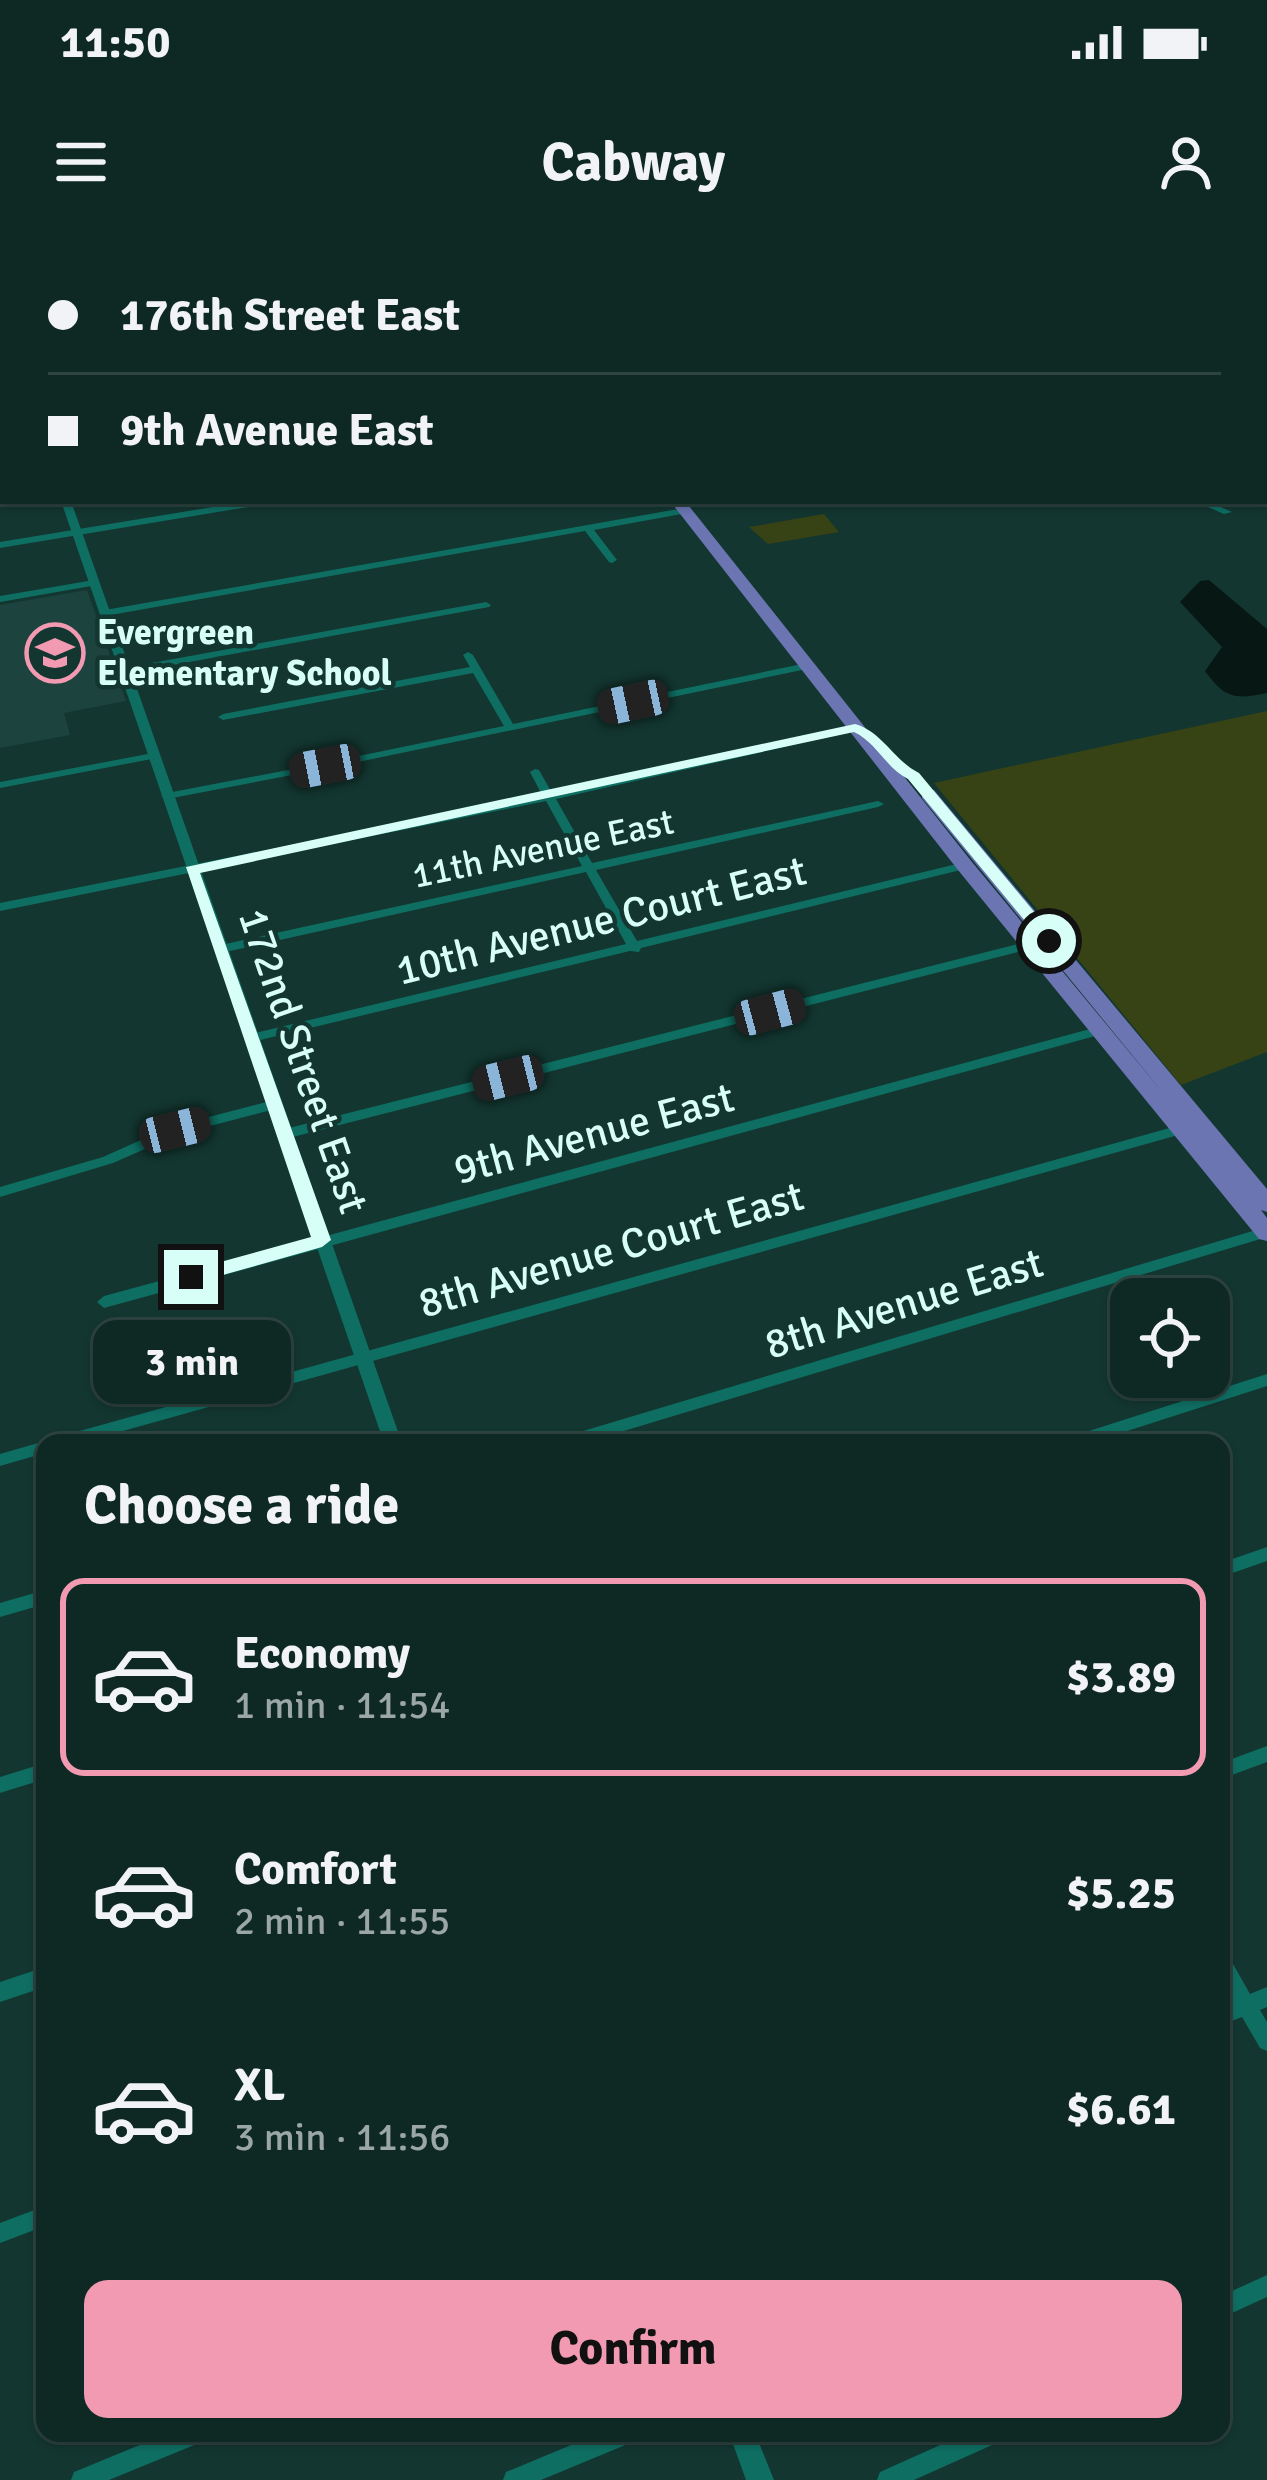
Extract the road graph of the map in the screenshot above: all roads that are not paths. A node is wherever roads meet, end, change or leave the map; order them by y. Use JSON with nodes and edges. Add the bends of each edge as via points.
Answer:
{"nodes":[{"id":1,"x":67,"y":504,"type":"edge"},
{"id":2,"x":248,"y":504,"type":"edge"},
{"id":3,"x":685,"y":504,"type":"edge"},
{"id":4,"x":1207,"y":504,"type":"edge"},
{"id":5,"x":1227,"y":512,"type":"dead end"},
{"id":6,"x":587,"y":527,"type":"junction"},
{"id":7,"x":77,"y":533,"type":"junction"},
{"id":8,"x":0,"y":545,"type":"edge"},
{"id":9,"x":612,"y":560,"type":"dead end"},
{"id":10,"x":94,"y":583,"type":"junction"},
{"id":11,"x":0,"y":599,"type":"edge"},
{"id":12,"x":485,"y":605,"type":"dead end"},
{"id":13,"x":105,"y":613,"type":"junction"},
{"id":14,"x":468,"y":655,"type":"dead end"},
{"id":15,"x":807,"y":666,"type":"junction"},
{"id":16,"x":476,"y":669,"type":"junction"},
{"id":17,"x":124,"y":671,"type":"junction"},
{"id":18,"x":224,"y":717,"type":"dead end"},
{"id":19,"x":510,"y":728,"type":"junction"},
{"id":20,"x":855,"y":728,"type":"junction"},
{"id":21,"x":153,"y":757,"type":"junction"},
{"id":22,"x":353,"y":760,"type":"dead end"},
{"id":23,"x":325,"y":766,"type":"dead end"},
{"id":24,"x":535,"y":772,"type":"dead end"},
{"id":25,"x":914,"y":776,"type":"junction"},
{"id":26,"x":0,"y":785,"type":"edge"},
{"id":27,"x":167,"y":796,"type":"junction"},
{"id":28,"x":548,"y":797,"type":"junction"},
{"id":29,"x":878,"y":804,"type":"dead end"},
{"id":30,"x":965,"y":866,"type":"junction"},
{"id":31,"x":192,"y":870,"type":"junction"},
{"id":32,"x":589,"y":870,"type":"junction"},
{"id":33,"x":0,"y":907,"type":"edge"},
{"id":34,"x":1030,"y":946,"type":"junction"},
{"id":35,"x":220,"y":949,"type":"junction"},
{"id":36,"x":635,"y":949,"type":"junction"},
{"id":37,"x":1101,"y":1030,"type":"junction"},
{"id":38,"x":252,"y":1038,"type":"junction"},
{"id":39,"x":274,"y":1105,"type":"junction"},
{"id":40,"x":1184,"y":1129,"type":"junction"},
{"id":41,"x":285,"y":1134,"type":"junction"},
{"id":42,"x":0,"y":1192,"type":"edge"},
{"id":43,"x":1263,"y":1199,"type":"edge"},
{"id":44,"x":1267,"y":1232,"type":"edge"},
{"id":45,"x":322,"y":1240,"type":"junction"},
{"id":46,"x":104,"y":1301,"type":"dead end"},
{"id":47,"x":362,"y":1357,"type":"junction"},
{"id":48,"x":1267,"y":1380,"type":"edge"},
{"id":49,"x":90,"y":1434,"type":"edge"},
{"id":50,"x":390,"y":1434,"type":"edge"},
{"id":51,"x":592,"y":1434,"type":"edge"},
{"id":52,"x":1098,"y":1434,"type":"edge"},
{"id":53,"x":36,"y":1450,"type":"edge"},
{"id":54,"x":0,"y":1460,"type":"edge"},
{"id":55,"x":1267,"y":1554,"type":"edge"},
{"id":56,"x":1230,"y":1567,"type":"edge"},
{"id":57,"x":36,"y":1600,"type":"edge"},
{"id":58,"x":0,"y":1610,"type":"edge"},
{"id":59,"x":1267,"y":1754,"type":"edge"},
{"id":60,"x":1230,"y":1768,"type":"edge"},
{"id":61,"x":36,"y":1774,"type":"edge"},
{"id":62,"x":0,"y":1785,"type":"edge"},
{"id":63,"x":1230,"y":1977,"type":"edge"},
{"id":64,"x":36,"y":1980,"type":"edge"},
{"id":65,"x":0,"y":1992,"type":"edge"},
{"id":66,"x":1267,"y":1996,"type":"edge"},
{"id":67,"x":1246,"y":2005,"type":"junction"},
{"id":68,"x":1230,"y":2011,"type":"edge"},
{"id":69,"x":1267,"y":2041,"type":"edge"},
{"id":70,"x":36,"y":2219,"type":"edge"},
{"id":71,"x":0,"y":2233,"type":"edge"},
{"id":72,"x":1267,"y":2286,"type":"edge"},
{"id":73,"x":1230,"y":2303,"type":"edge"},
{"id":74,"x":174,"y":2442,"type":"edge"},
{"id":75,"x":605,"y":2442,"type":"edge"},
{"id":76,"x":745,"y":2442,"type":"edge"},
{"id":77,"x":973,"y":2442,"type":"edge"},
{"id":78,"x":82,"y":2480,"type":"edge"},
{"id":79,"x":514,"y":2480,"type":"edge"},
{"id":80,"x":760,"y":2480,"type":"edge"},
{"id":81,"x":888,"y":2480,"type":"edge"}],
"edges":[{"from":1,"to":7,"type":"street","name":"172nd Street East"},
{"from":2,"to":7,"type":"street"},
{"from":3,"to":6,"type":"street"},
{"from":3,"to":15,"type":"main road"},
{"from":3,"to":25,"type":"main road","via":[[742,562]]},
{"from":4,"to":5,"type":"street"},
{"from":6,"to":9,"type":"street"},
{"from":6,"to":13,"type":"street"},
{"from":7,"to":8,"type":"street"},
{"from":7,"to":10,"type":"street","name":"172nd Street East"},
{"from":10,"to":11,"type":"street"},
{"from":10,"to":13,"type":"street","name":"172nd Street East"},
{"from":12,"to":17,"type":"street"},
{"from":13,"to":17,"type":"street","name":"172nd Street East"},
{"from":14,"to":16,"type":"street"},
{"from":15,"to":19,"type":"street"},
{"from":15,"to":20,"type":"main road"},
{"from":16,"to":18,"type":"street"},
{"from":16,"to":19,"type":"street"},
{"from":17,"to":21,"type":"street","name":"172nd Street East"},
{"from":19,"to":22,"type":"street"},
{"from":20,"to":25,"type":"main road"},
{"from":20,"to":28,"type":"street"},
{"from":20,"to":30,"type":"main road"},
{"from":21,"to":26,"type":"street"},
{"from":21,"to":27,"type":"street","name":"172nd Street East"},
{"from":23,"to":27,"type":"street"},
{"from":24,"to":28,"type":"street"},
{"from":25,"to":43,"type":"main road"},
{"from":27,"to":31,"type":"street","name":"172nd Street East"},
{"from":28,"to":31,"type":"street"},
{"from":28,"to":32,"type":"street"},
{"from":29,"to":32,"type":"street","name":"11th Avenue East"},
{"from":30,"to":34,"type":"main road"},
{"from":30,"to":36,"type":"street","name":"10th Avenue Court East"},
{"from":31,"to":33,"type":"street"},
{"from":31,"to":35,"type":"street","name":"172nd Street East"},
{"from":32,"to":35,"type":"street","name":"11th Avenue East"},
{"from":32,"to":36,"type":"street"},
{"from":34,"to":37,"type":"main road"},
{"from":34,"to":41,"type":"street"},
{"from":35,"to":38,"type":"street","name":"172nd Street East"},
{"from":36,"to":38,"type":"street","name":"10th Avenue Court East"},
{"from":37,"to":40,"type":"main road"},
{"from":37,"to":45,"type":"street","name":"9th Avenue East"},
{"from":38,"to":39,"type":"street","name":"172nd Street East"},
{"from":39,"to":41,"type":"street","name":"172nd Street East"},
{"from":39,"to":42,"type":"street","via":[[175,1130]]},
{"from":40,"to":43,"type":"main road"},
{"from":40,"to":44,"type":"main road"},
{"from":40,"to":47,"type":"street","name":"8th Avenue Court East"},
{"from":41,"to":45,"type":"street","name":"172nd Street East"},
{"from":44,"to":51,"type":"street","name":"8th Avenue East"},
{"from":45,"to":46,"type":"street","name":"9th Avenue East"},
{"from":45,"to":47,"type":"street","name":"172nd Street East"},
{"from":47,"to":49,"type":"street","name":"8th Avenue Court East"},
{"from":47,"to":50,"type":"street","name":"172nd Street East"},
{"from":48,"to":52,"type":"street"},
{"from":53,"to":54,"type":"street"},
{"from":55,"to":56,"type":"street"},
{"from":57,"to":58,"type":"street"},
{"from":59,"to":60,"type":"street"},
{"from":61,"to":62,"type":"street"},
{"from":63,"to":67,"type":"street"},
{"from":64,"to":65,"type":"street"},
{"from":66,"to":67,"type":"street"},
{"from":67,"to":68,"type":"street"},
{"from":67,"to":69,"type":"street"},
{"from":70,"to":71,"type":"street"},
{"from":72,"to":73,"type":"street"},
{"from":74,"to":78,"type":"street"},
{"from":75,"to":79,"type":"street"},
{"from":76,"to":80,"type":"street"},
{"from":77,"to":81,"type":"street"}]}
